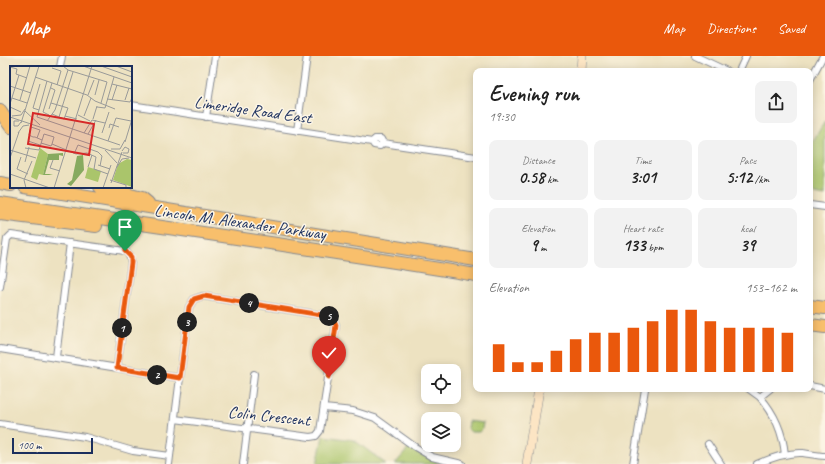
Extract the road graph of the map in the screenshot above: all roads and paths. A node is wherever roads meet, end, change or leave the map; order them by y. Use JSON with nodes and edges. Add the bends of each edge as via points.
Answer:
{"nodes":[{"id":1,"x":62,"y":56,"type":"edge"},
{"id":2,"x":215,"y":56,"type":"edge"},
{"id":3,"x":307,"y":56,"type":"edge"},
{"id":4,"x":582,"y":56,"type":"edge"},
{"id":5,"x":695,"y":56,"type":"edge"},
{"id":6,"x":746,"y":56,"type":"edge"},
{"id":7,"x":823,"y":56,"type":"edge"},
{"id":8,"x":60,"y":66,"type":"edge"},
{"id":9,"x":581,"y":68,"type":"edge"},
{"id":10,"x":721,"y":68,"type":"edge"},
{"id":11,"x":740,"y":68,"type":"edge"},
{"id":12,"x":813,"y":74,"type":"edge"},
{"id":13,"x":132,"y":105,"type":"edge"},
{"id":14,"x":0,"y":111,"type":"edge"},
{"id":15,"x":206,"y":117,"type":"junction"},
{"id":16,"x":10,"y":126,"type":"edge"},
{"id":17,"x":297,"y":131,"type":"junction"},
{"id":18,"x":473,"y":157,"type":"edge"},
{"id":19,"x":0,"y":183,"type":"edge"},
{"id":20,"x":10,"y":185,"type":"edge"},
{"id":21,"x":31,"y":188,"type":"edge"},
{"id":22,"x":104,"y":188,"type":"edge"},
{"id":23,"x":0,"y":203,"type":"edge"},
{"id":24,"x":813,"y":205,"type":"edge"},
{"id":25,"x":154,"y":207,"type":"junction"},
{"id":26,"x":825,"y":207,"type":"edge"},
{"id":27,"x":0,"y":214,"type":"edge"},
{"id":28,"x":177,"y":230,"type":"junction"},
{"id":29,"x":70,"y":243,"type":"junction"},
{"id":30,"x":473,"y":260,"type":"edge"},
{"id":31,"x":473,"y":275,"type":"edge"},
{"id":32,"x":0,"y":287,"type":"edge"},
{"id":33,"x":813,"y":306,"type":"edge"},
{"id":34,"x":825,"y":308,"type":"edge"},
{"id":35,"x":813,"y":325,"type":"edge"},
{"id":36,"x":825,"y":327,"type":"edge"},
{"id":37,"x":0,"y":349,"type":"edge"},
{"id":38,"x":56,"y":357,"type":"junction"},
{"id":39,"x":117,"y":368,"type":"junction"},
{"id":40,"x":254,"y":374,"type":"dead end"},
{"id":41,"x":180,"y":378,"type":"junction"},
{"id":42,"x":813,"y":387,"type":"edge"},
{"id":43,"x":825,"y":389,"type":"edge"},
{"id":44,"x":539,"y":392,"type":"edge"},
{"id":45,"x":645,"y":392,"type":"edge"},
{"id":46,"x":753,"y":392,"type":"edge"},
{"id":47,"x":766,"y":392,"type":"edge"},
{"id":48,"x":760,"y":397,"type":"junction"},
{"id":49,"x":324,"y":408,"type":"junction"},
{"id":50,"x":175,"y":419,"type":"junction"},
{"id":51,"x":0,"y":424,"type":"edge"},
{"id":52,"x":247,"y":429,"type":"junction"},
{"id":53,"x":708,"y":444,"type":"dead end"},
{"id":54,"x":785,"y":455,"type":"junction"},
{"id":55,"x":170,"y":456,"type":"junction"},
{"id":56,"x":825,"y":456,"type":"edge"},
{"id":57,"x":169,"y":464,"type":"edge"},
{"id":58,"x":243,"y":464,"type":"edge"},
{"id":59,"x":462,"y":464,"type":"edge"},
{"id":60,"x":527,"y":464,"type":"edge"},
{"id":61,"x":633,"y":464,"type":"edge"},
{"id":62,"x":721,"y":464,"type":"edge"},
{"id":63,"x":757,"y":464,"type":"edge"}],
"edges":[{"from":1,"to":8,"type":"street"},
{"from":2,"to":15,"type":"street"},
{"from":3,"to":17,"type":"street"},
{"from":4,"to":9,"type":"main road"},
{"from":5,"to":10,"type":"street"},
{"from":6,"to":11,"type":"street"},
{"from":7,"to":12,"type":"street"},
{"from":13,"to":15,"type":"street","name":"Limeridge Road East"},
{"from":14,"to":16,"type":"highway"},
{"from":15,"to":17,"type":"street","name":"Limeridge Road East"},
{"from":17,"to":18,"type":"street","name":"Limeridge Road East","via":[[372,142],[375,139],[383,143]]},
{"from":19,"to":20,"type":"highway"},
{"from":21,"to":25,"type":"highway","name":"Lincoln M. Alexander Parkway"},
{"from":22,"to":25,"type":"highway","via":[[142,198]]},
{"from":23,"to":28,"type":"highway","name":"Lincoln M. Alexander Parkway"},
{"from":24,"to":26,"type":"street"},
{"from":25,"to":30,"type":"highway","name":"Lincoln M. Alexander Parkway"},
{"from":27,"to":28,"type":"highway","via":[[157,233]]},
{"from":28,"to":31,"type":"highway","name":"Lincoln M. Alexander Parkway"},
{"from":29,"to":32,"type":"street","via":[[11,235],[6,239]]},
{"from":29,"to":38,"type":"street"},
{"from":29,"to":39,"type":"street","via":[[125,251],[131,257]]},
{"from":33,"to":34,"type":"highway"},
{"from":35,"to":36,"type":"highway"},
{"from":37,"to":38,"type":"street"},
{"from":38,"to":39,"type":"street"},
{"from":39,"to":41,"type":"street"},
{"from":40,"to":52,"type":"street"},
{"from":41,"to":49,"type":"street","name":"Colin Crescent","via":[[189,307],[196,298],[204,296],[328,316],[334,320],[336,332]]},
{"from":41,"to":50,"type":"street"},
{"from":42,"to":43,"type":"street"},
{"from":44,"to":60,"type":"main road"},
{"from":45,"to":61,"type":"street"},
{"from":46,"to":48,"type":"street"},
{"from":47,"to":48,"type":"street"},
{"from":48,"to":54,"type":"street","via":[[778,425]]},
{"from":49,"to":52,"type":"street","name":"Colin Crescent","via":[[320,431],[316,436]]},
{"from":49,"to":59,"type":"street","via":[[353,411],[375,418],[432,457]]},
{"from":50,"to":52,"type":"street","name":"Colin Crescent"},
{"from":50,"to":55,"type":"street"},
{"from":51,"to":55,"type":"street","via":[[85,437],[133,451]]},
{"from":52,"to":58,"type":"street"},
{"from":53,"to":62,"type":"street"},
{"from":54,"to":56,"type":"street","via":[[802,453]]},
{"from":54,"to":63,"type":"street"},
{"from":55,"to":57,"type":"street"}]}
